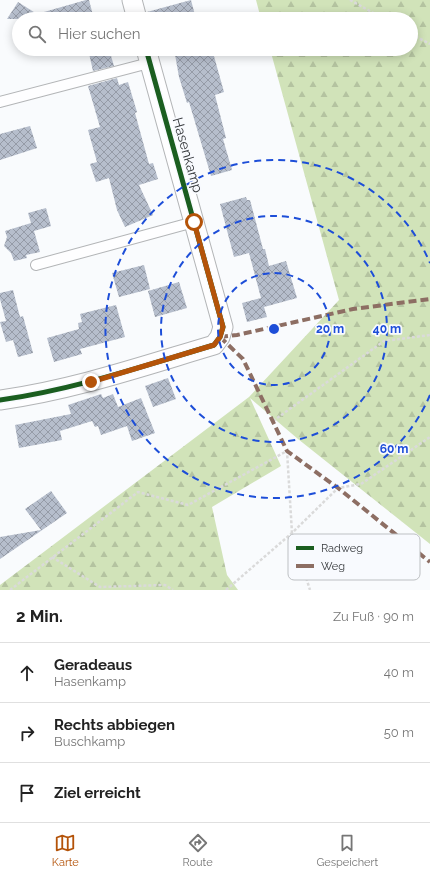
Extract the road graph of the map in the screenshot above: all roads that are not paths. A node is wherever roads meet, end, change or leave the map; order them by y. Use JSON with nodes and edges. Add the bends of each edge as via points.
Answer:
{"nodes":[{"id":1,"x":132,"y":0,"type":"edge"},
{"id":2,"x":135,"y":12,"type":"edge"},
{"id":3,"x":148,"y":56,"type":"edge"},
{"id":4,"x":0,"y":102,"type":"edge"},
{"id":5,"x":194,"y":222,"type":"junction"},
{"id":6,"x":36,"y":265,"type":"dead end"},
{"id":7,"x":0,"y":400,"type":"edge"}],
"edges":[{"from":1,"to":2,"type":"street"},
{"from":3,"to":4,"type":"lane"},
{"from":3,"to":5,"type":"street","name":"Hasenkamp"},
{"from":5,"to":6,"type":"lane"},
{"from":5,"to":7,"type":"street","name":"Hasenkamp","via":[[223,327],[214,345],[91,382]]}]}
